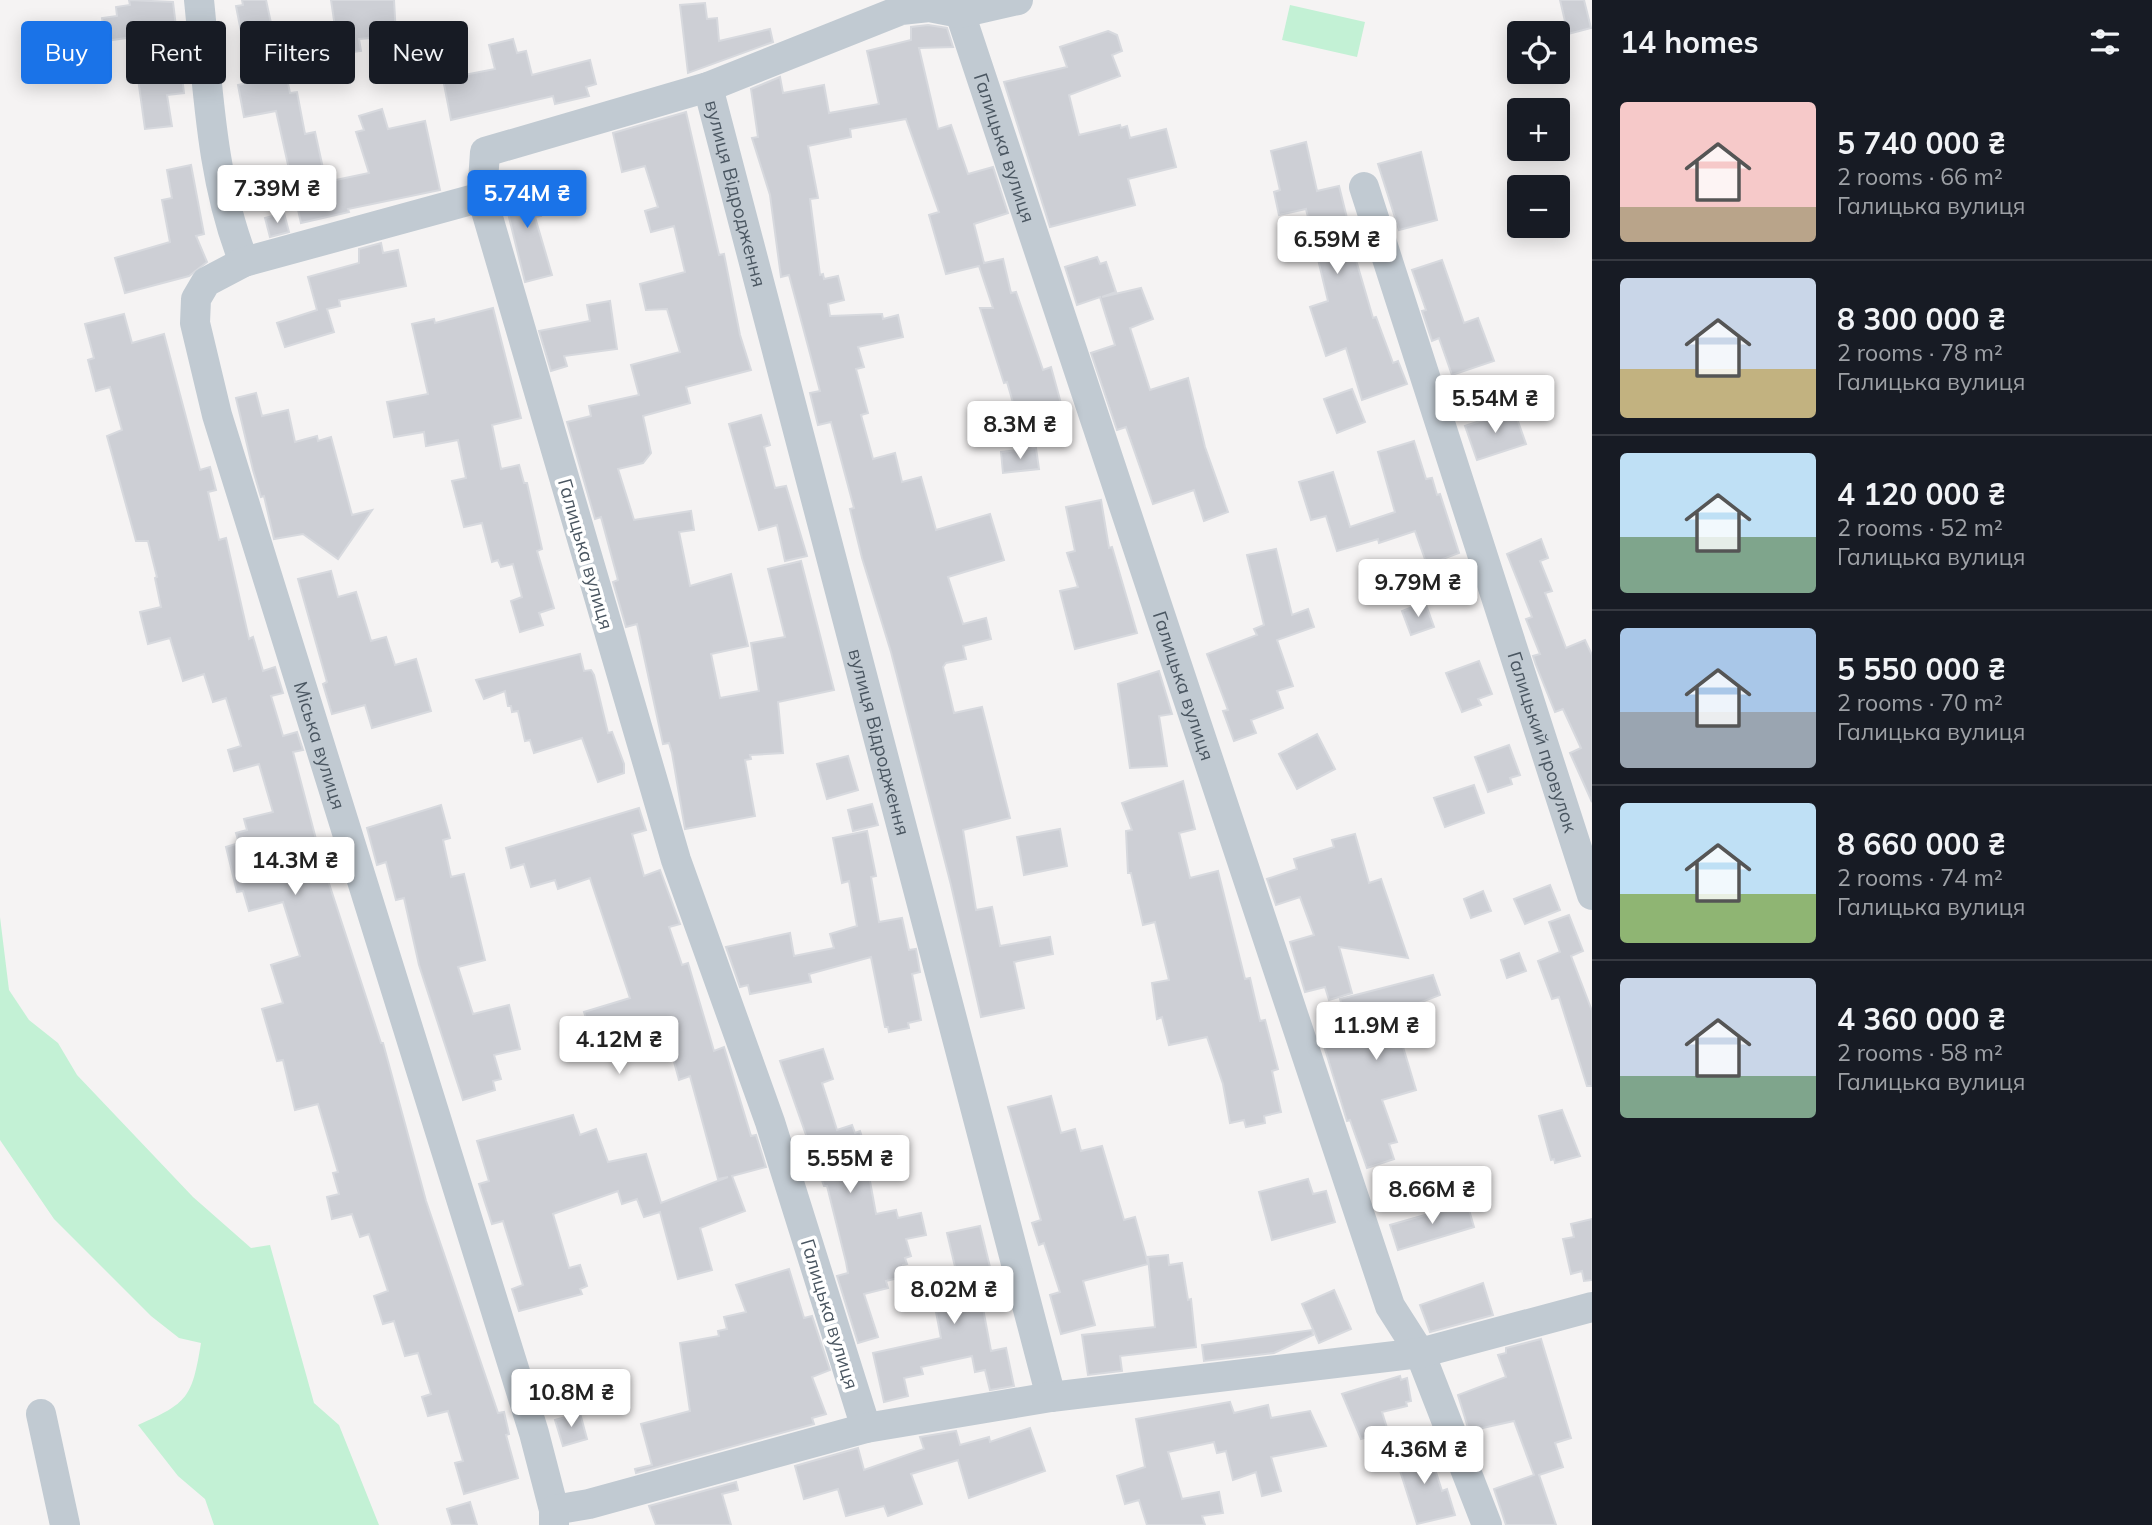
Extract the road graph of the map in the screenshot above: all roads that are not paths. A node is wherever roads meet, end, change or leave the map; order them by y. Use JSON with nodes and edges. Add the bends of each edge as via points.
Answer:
{"nodes":[{"id":1,"x":199,"y":0,"type":"edge"},
{"id":2,"x":1018,"y":0,"type":"edge"},
{"id":3,"x":960,"y":13,"type":"junction"},
{"id":4,"x":708,"y":87,"type":"junction"},
{"id":5,"x":1364,"y":187,"type":"dead end"},
{"id":6,"x":482,"y":197,"type":"junction"},
{"id":7,"x":244,"y":262,"type":"junction"},
{"id":8,"x":1592,"y":895,"type":"edge"},
{"id":9,"x":1592,"y":1307,"type":"edge"},
{"id":10,"x":1420,"y":1353,"type":"junction"},
{"id":11,"x":1051,"y":1397,"type":"junction"},
{"id":12,"x":41,"y":1414,"type":"dead end"},
{"id":13,"x":866,"y":1428,"type":"junction"},
{"id":14,"x":554,"y":1518,"type":"edge"},
{"id":15,"x":65,"y":1525,"type":"edge"},
{"id":16,"x":1487,"y":1525,"type":"edge"}],
"edges":[{"from":1,"to":7,"type":"street","via":[[216,150],[229,225]]},
{"from":2,"to":3,"type":"street","name":"Галицька вулиця"},
{"from":3,"to":4,"type":"street","name":"Галицька вулиця","via":[[929,7],[901,10]]},
{"from":3,"to":10,"type":"street","name":"Галицька вулиця","via":[[1390,1306]]},
{"from":4,"to":6,"type":"street","name":"Галицька вулиця","via":[[485,152]]},
{"from":4,"to":11,"type":"street","name":"вулиця Відродження"},
{"from":5,"to":8,"type":"street","name":"Галицький провулок"},
{"from":6,"to":7,"type":"street","name":"Міська вулиця"},
{"from":6,"to":13,"type":"street","name":"Галицька вулиця","via":[[676,860],[770,1122]]},
{"from":7,"to":14,"type":"street","name":"Міська вулиця","via":[[206,282],[196,299],[195,323],[534,1433]]},
{"from":9,"to":10,"type":"street"},
{"from":10,"to":11,"type":"street"},
{"from":10,"to":16,"type":"street","name":"Галицька вулиця"},
{"from":11,"to":13,"type":"street"},
{"from":12,"to":15,"type":"street"},
{"from":13,"to":14,"type":"street","via":[[589,1504]]}]}
